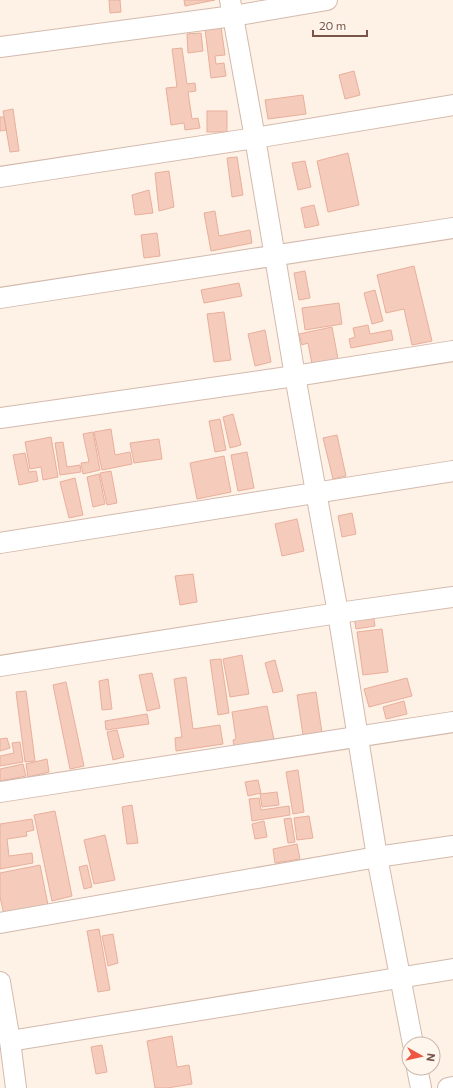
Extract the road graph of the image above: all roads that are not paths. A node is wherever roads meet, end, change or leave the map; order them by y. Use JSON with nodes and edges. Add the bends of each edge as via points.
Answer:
{"nodes":[{"id":1,"x":327,"y":0,"type":"edge"},
{"id":2,"x":231,"y":8,"type":"edge"},
{"id":3,"x":0,"y":47,"type":"edge"},
{"id":4,"x":453,"y":105,"type":"edge"},
{"id":5,"x":256,"y":138,"type":"junction"},
{"id":6,"x":0,"y":177,"type":"edge"},
{"id":7,"x":453,"y":228,"type":"edge"},
{"id":8,"x":276,"y":255,"type":"junction"},
{"id":9,"x":0,"y":298,"type":"edge"},
{"id":10,"x":453,"y":351,"type":"edge"},
{"id":11,"x":295,"y":376,"type":"junction"},
{"id":12,"x":0,"y":418,"type":"edge"},
{"id":13,"x":453,"y":471,"type":"edge"},
{"id":14,"x":316,"y":494,"type":"junction"},
{"id":15,"x":0,"y":543,"type":"edge"},
{"id":16,"x":453,"y":597,"type":"edge"},
{"id":17,"x":338,"y":613,"type":"junction"},
{"id":18,"x":0,"y":666,"type":"edge"},
{"id":19,"x":453,"y":722,"type":"edge"},
{"id":20,"x":358,"y":736,"type":"junction"},
{"id":21,"x":0,"y":792,"type":"edge"},
{"id":22,"x":453,"y":846,"type":"edge"},
{"id":23,"x":377,"y":857,"type":"junction"},
{"id":24,"x":0,"y":923,"type":"edge"},
{"id":25,"x":453,"y":969,"type":"edge"},
{"id":26,"x":400,"y":977,"type":"junction"},
{"id":27,"x":0,"y":982,"type":"edge"},
{"id":28,"x":411,"y":1036,"type":"edge"},
{"id":29,"x":10,"y":1041,"type":"junction"},
{"id":30,"x":419,"y":1076,"type":"edge"},
{"id":31,"x":16,"y":1088,"type":"edge"},
{"id":32,"x":421,"y":1088,"type":"edge"},
{"id":33,"x":448,"y":1088,"type":"edge"},
{"id":34,"x":453,"y":1088,"type":"edge"}],
"edges":[{"from":1,"to":2,"type":"street"},
{"from":2,"to":3,"type":"street"},
{"from":2,"to":5,"type":"street"},
{"from":4,"to":5,"type":"street"},
{"from":5,"to":6,"type":"street"},
{"from":5,"to":8,"type":"street"},
{"from":7,"to":8,"type":"street"},
{"from":8,"to":9,"type":"street"},
{"from":8,"to":11,"type":"street"},
{"from":10,"to":11,"type":"street"},
{"from":11,"to":12,"type":"street"},
{"from":11,"to":14,"type":"street"},
{"from":13,"to":14,"type":"street"},
{"from":14,"to":15,"type":"street"},
{"from":14,"to":17,"type":"street"},
{"from":16,"to":17,"type":"street"},
{"from":17,"to":18,"type":"street"},
{"from":17,"to":20,"type":"street"},
{"from":19,"to":20,"type":"street"},
{"from":20,"to":21,"type":"street"},
{"from":20,"to":23,"type":"street"},
{"from":22,"to":23,"type":"street"},
{"from":23,"to":24,"type":"street"},
{"from":23,"to":26,"type":"street"},
{"from":25,"to":26,"type":"street"},
{"from":26,"to":28,"type":"street"},
{"from":26,"to":29,"type":"street"},
{"from":27,"to":29,"type":"street"},
{"from":29,"to":31,"type":"street"},
{"from":30,"to":32,"type":"street"},
{"from":33,"to":34,"type":"street"}]}
